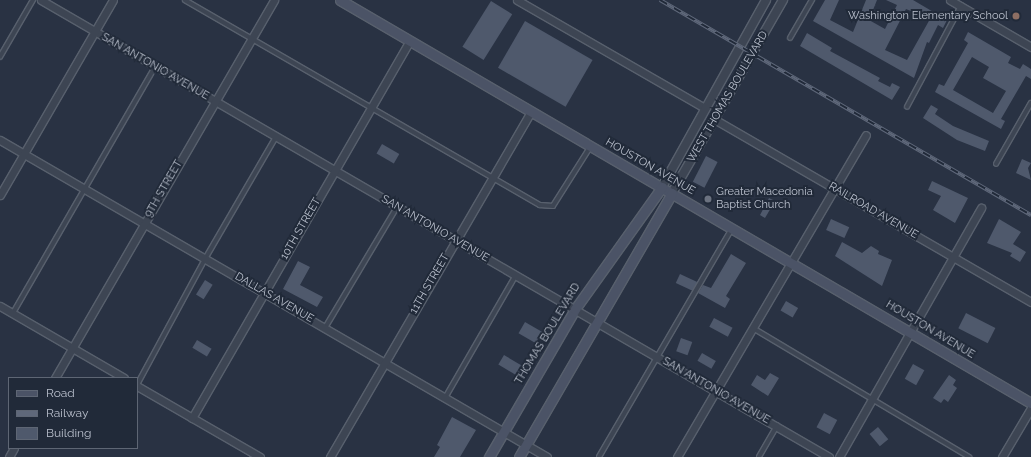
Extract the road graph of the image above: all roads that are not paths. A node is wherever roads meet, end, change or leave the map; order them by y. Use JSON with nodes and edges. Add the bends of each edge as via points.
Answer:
{"nodes":[{"id":1,"x":33,"y":0,"type":"edge"},
{"id":2,"x":41,"y":0,"type":"edge"},
{"id":3,"x":113,"y":0,"type":"edge"},
{"id":4,"x":185,"y":0,"type":"edge"},
{"id":5,"x":274,"y":0,"type":"edge"},
{"id":6,"x":340,"y":0,"type":"edge"},
{"id":7,"x":517,"y":0,"type":"edge"},
{"id":8,"x":766,"y":0,"type":"edge"},
{"id":9,"x":783,"y":0,"type":"edge"},
{"id":10,"x":812,"y":0,"type":"edge"},
{"id":11,"x":950,"y":0,"type":"edge"},
{"id":12,"x":961,"y":6,"type":"junction"},
{"id":13,"x":95,"y":32,"type":"junction"},
{"id":14,"x":252,"y":38,"type":"junction"},
{"id":15,"x":790,"y":38,"type":"dead end"},
{"id":16,"x":410,"y":41,"type":"junction"},
{"id":17,"x":1031,"y":47,"type":"edge"},
{"id":18,"x":0,"y":57,"type":"edge"},
{"id":19,"x":155,"y":67,"type":"junction"},
{"id":20,"x":215,"y":102,"type":"junction"},
{"id":21,"x":1031,"y":103,"type":"edge"},
{"id":22,"x":907,"y":107,"type":"dead end"},
{"id":23,"x":371,"y":108,"type":"junction"},
{"id":24,"x":705,"y":108,"type":"junction"},
{"id":25,"x":531,"y":111,"type":"junction"},
{"id":26,"x":714,"y":120,"type":"junction"},
{"id":27,"x":866,"y":136,"type":"dead end"},
{"id":28,"x":276,"y":137,"type":"junction"},
{"id":29,"x":0,"y":140,"type":"edge"},
{"id":30,"x":591,"y":146,"type":"junction"},
{"id":31,"x":24,"y":154,"type":"junction"},
{"id":32,"x":996,"y":164,"type":"dead end"},
{"id":33,"x":335,"y":171,"type":"junction"},
{"id":34,"x":492,"y":177,"type":"junction"},
{"id":35,"x":662,"y":187,"type":"junction"},
{"id":36,"x":84,"y":188,"type":"junction"},
{"id":37,"x":834,"y":189,"type":"junction"},
{"id":38,"x":672,"y":193,"type":"junction"},
{"id":39,"x":0,"y":195,"type":"edge"},
{"id":40,"x":397,"y":206,"type":"junction"},
{"id":41,"x":981,"y":208,"type":"dead end"},
{"id":42,"x":145,"y":223,"type":"junction"},
{"id":43,"x":732,"y":228,"type":"junction"},
{"id":44,"x":456,"y":240,"type":"junction"},
{"id":45,"x":954,"y":257,"type":"junction"},
{"id":46,"x":205,"y":258,"type":"junction"},
{"id":47,"x":790,"y":262,"type":"junction"},
{"id":48,"x":516,"y":275,"type":"junction"},
{"id":49,"x":264,"y":293,"type":"junction"},
{"id":50,"x":1031,"y":302,"type":"edge"},
{"id":51,"x":0,"y":306,"type":"edge"},
{"id":52,"x":575,"y":309,"type":"junction"},
{"id":53,"x":13,"y":313,"type":"junction"},
{"id":54,"x":597,"y":322,"type":"junction"},
{"id":55,"x":325,"y":328,"type":"junction"},
{"id":56,"x":752,"y":328,"type":"junction"},
{"id":57,"x":911,"y":332,"type":"junction"},
{"id":58,"x":72,"y":348,"type":"junction"},
{"id":59,"x":657,"y":357,"type":"junction"},
{"id":60,"x":384,"y":363,"type":"junction"},
{"id":61,"x":56,"y":377,"type":"edge"},
{"id":62,"x":122,"y":377,"type":"edge"},
{"id":63,"x":138,"y":383,"type":"edge"},
{"id":64,"x":138,"y":386,"type":"edge"},
{"id":65,"x":715,"y":390,"type":"junction"},
{"id":66,"x":445,"y":398,"type":"junction"},
{"id":67,"x":873,"y":398,"type":"junction"},
{"id":68,"x":1031,"y":403,"type":"edge"},
{"id":69,"x":1031,"y":408,"type":"edge"},
{"id":70,"x":192,"y":418,"type":"junction"},
{"id":71,"x":777,"y":426,"type":"junction"},
{"id":72,"x":504,"y":432,"type":"junction"},
{"id":73,"x":526,"y":445,"type":"junction"},
{"id":74,"x":260,"y":457,"type":"edge"},
{"id":75,"x":330,"y":457,"type":"edge"},
{"id":76,"x":489,"y":457,"type":"edge"},
{"id":77,"x":519,"y":457,"type":"edge"},
{"id":78,"x":547,"y":457,"type":"edge"},
{"id":79,"x":599,"y":457,"type":"edge"},
{"id":80,"x":677,"y":457,"type":"edge"},
{"id":81,"x":759,"y":457,"type":"edge"},
{"id":82,"x":829,"y":457,"type":"edge"},
{"id":83,"x":839,"y":457,"type":"edge"},
{"id":84,"x":969,"y":457,"type":"edge"},
{"id":85,"x":1002,"y":457,"type":"edge"}],
"edges":[{"from":1,"to":18,"type":"lane"},
{"from":2,"to":13,"type":"street","name":"SAN ANTONIO AVENUE"},
{"from":3,"to":13,"type":"street"},
{"from":4,"to":14,"type":"lane"},
{"from":5,"to":14,"type":"street","name":"9TH STREET"},
{"from":6,"to":16,"type":"main road","name":"HOUSTON AVENUE"},
{"from":7,"to":24,"type":"street"},
{"from":8,"to":24,"type":"street","name":"WEST THOMAS BOULEVARD"},
{"from":9,"to":26,"type":"street","name":"WEST THOMAS BOULEVARD"},
{"from":10,"to":15,"type":"lane"},
{"from":11,"to":12,"type":"street"},
{"from":12,"to":17,"type":"street"},
{"from":12,"to":22,"type":"lane"},
{"from":13,"to":19,"type":"street","name":"SAN ANTONIO AVENUE"},
{"from":13,"to":31,"type":"street"},
{"from":14,"to":20,"type":"street","name":"9TH STREET"},
{"from":14,"to":23,"type":"lane"},
{"from":16,"to":23,"type":"street","name":"10TH STREET"},
{"from":16,"to":25,"type":"main road","name":"HOUSTON AVENUE"},
{"from":19,"to":20,"type":"street","name":"SAN ANTONIO AVENUE"},
{"from":19,"to":36,"type":"lane"},
{"from":20,"to":28,"type":"street","name":"SAN ANTONIO AVENUE"},
{"from":20,"to":42,"type":"street","name":"9TH STREET"},
{"from":21,"to":32,"type":"lane"},
{"from":23,"to":33,"type":"street","name":"10TH STREET"},
{"from":23,"to":34,"type":"lane"},
{"from":24,"to":35,"type":"street","name":"WEST THOMAS BOULEVARD"},
{"from":25,"to":30,"type":"main road","name":"HOUSTON AVENUE"},
{"from":25,"to":34,"type":"street","name":"11TH STREET"},
{"from":26,"to":37,"type":"street","name":"RAILROAD AVENUE"},
{"from":26,"to":38,"type":"street","name":"WEST THOMAS BOULEVARD"},
{"from":27,"to":37,"type":"street"},
{"from":28,"to":33,"type":"street","name":"SAN ANTONIO AVENUE"},
{"from":28,"to":46,"type":"lane"},
{"from":29,"to":31,"type":"street","name":"DALLAS AVENUE"},
{"from":30,"to":34,"type":"lane","via":[[553,206],[540,205]]},
{"from":30,"to":35,"type":"main road","name":"HOUSTON AVENUE"},
{"from":31,"to":36,"type":"street","name":"DALLAS AVENUE"},
{"from":31,"to":39,"type":"street"},
{"from":33,"to":40,"type":"street","name":"SAN ANTONIO AVENUE"},
{"from":33,"to":49,"type":"street","name":"10TH STREET"},
{"from":34,"to":44,"type":"street","name":"11TH STREET"},
{"from":35,"to":38,"type":"main road","name":"HOUSTON AVENUE"},
{"from":35,"to":52,"type":"main road","name":"THOMAS BOULEVARD"},
{"from":36,"to":42,"type":"street","name":"DALLAS AVENUE"},
{"from":36,"to":53,"type":"lane"},
{"from":37,"to":45,"type":"street","name":"RAILROAD AVENUE"},
{"from":37,"to":47,"type":"street"},
{"from":38,"to":43,"type":"main road","name":"HOUSTON AVENUE"},
{"from":38,"to":54,"type":"main road"},
{"from":40,"to":44,"type":"street","name":"SAN ANTONIO AVENUE"},
{"from":40,"to":55,"type":"lane"},
{"from":41,"to":45,"type":"street"},
{"from":42,"to":46,"type":"street","name":"DALLAS AVENUE"},
{"from":42,"to":58,"type":"street","name":"9TH STREET"},
{"from":43,"to":47,"type":"main road","name":"HOUSTON AVENUE"},
{"from":43,"to":59,"type":"lane"},
{"from":44,"to":48,"type":"street","name":"SAN ANTONIO AVENUE"},
{"from":44,"to":60,"type":"street","name":"11TH STREET"},
{"from":45,"to":50,"type":"street","name":"RAILROAD AVENUE"},
{"from":45,"to":57,"type":"street"},
{"from":46,"to":49,"type":"street","name":"DALLAS AVENUE"},
{"from":46,"to":63,"type":"lane"},
{"from":47,"to":56,"type":"street"},
{"from":47,"to":57,"type":"main road","name":"HOUSTON AVENUE"},
{"from":48,"to":52,"type":"street","name":"SAN ANTONIO AVENUE"},
{"from":48,"to":66,"type":"lane"},
{"from":49,"to":55,"type":"street","name":"DALLAS AVENUE"},
{"from":49,"to":70,"type":"street","name":"10TH STREET"},
{"from":51,"to":53,"type":"street"},
{"from":52,"to":54,"type":"street","name":"SAN ANTONIO AVENUE"},
{"from":52,"to":72,"type":"main road","name":"THOMAS BOULEVARD"},
{"from":53,"to":58,"type":"street"},
{"from":54,"to":59,"type":"street","name":"SAN ANTONIO AVENUE"},
{"from":54,"to":73,"type":"main road"},
{"from":55,"to":60,"type":"street","name":"DALLAS AVENUE"},
{"from":56,"to":65,"type":"street"},
{"from":56,"to":67,"type":"lane"},
{"from":57,"to":67,"type":"street"},
{"from":57,"to":68,"type":"main road","name":"HOUSTON AVENUE"},
{"from":58,"to":61,"type":"street","name":"9TH STREET"},
{"from":58,"to":62,"type":"street"},
{"from":59,"to":65,"type":"street","name":"SAN ANTONIO AVENUE"},
{"from":59,"to":79,"type":"lane"},
{"from":60,"to":66,"type":"street","name":"DALLAS AVENUE"},
{"from":60,"to":75,"type":"street","name":"11TH STREET"},
{"from":64,"to":70,"type":"street"},
{"from":65,"to":71,"type":"street","name":"SAN ANTONIO AVENUE"},
{"from":65,"to":80,"type":"street"},
{"from":66,"to":72,"type":"street","name":"DALLAS AVENUE"},
{"from":67,"to":83,"type":"street"},
{"from":67,"to":84,"type":"lane"},
{"from":69,"to":85,"type":"street"},
{"from":70,"to":74,"type":"street"},
{"from":71,"to":81,"type":"lane"},
{"from":71,"to":82,"type":"street","name":"SAN ANTONIO AVENUE"},
{"from":72,"to":73,"type":"street","name":"DALLAS AVENUE"},
{"from":72,"to":76,"type":"main road","name":"THOMAS BOULEVARD"},
{"from":73,"to":77,"type":"main road"},
{"from":73,"to":78,"type":"street","name":"DALLAS AVENUE"}]}
